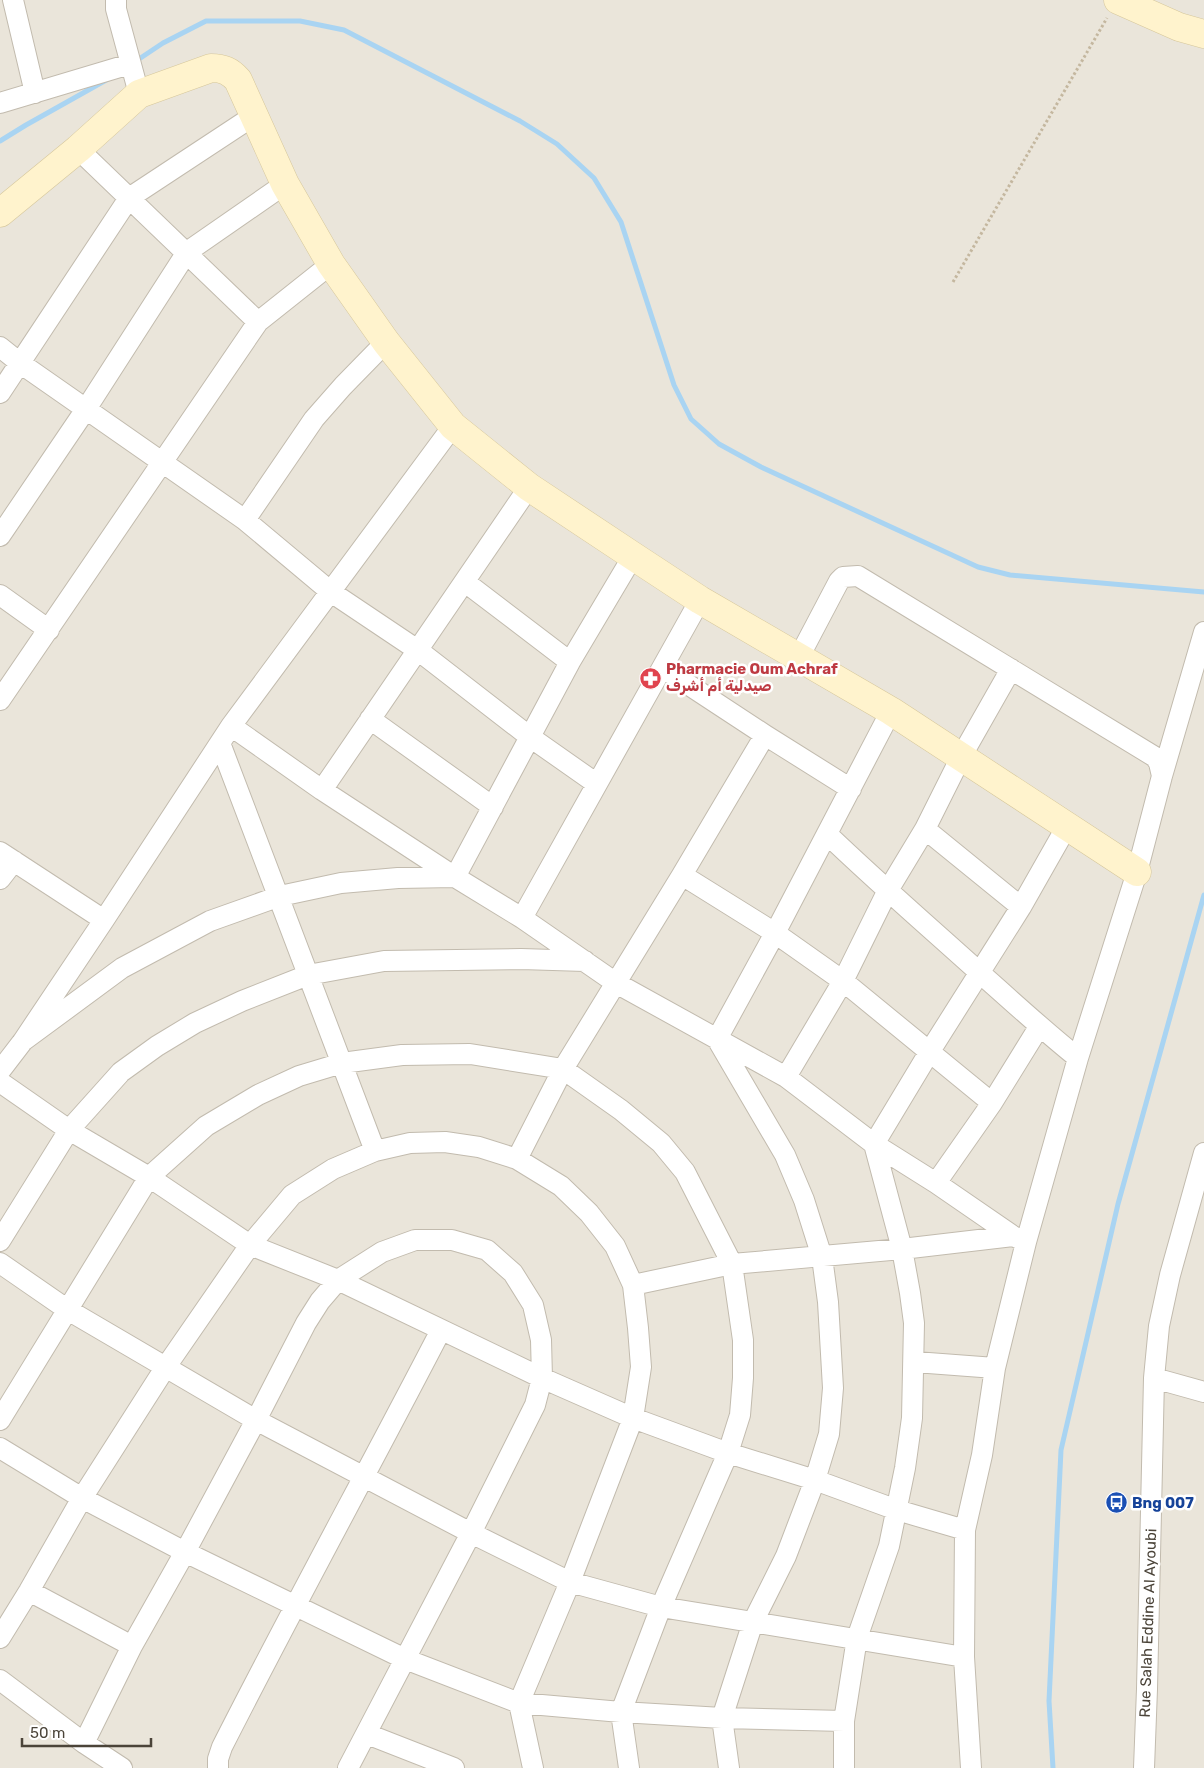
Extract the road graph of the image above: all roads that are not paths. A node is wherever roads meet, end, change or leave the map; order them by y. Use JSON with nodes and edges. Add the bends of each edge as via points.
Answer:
{"nodes":[{"id":1,"x":13,"y":0,"type":"edge"},
{"id":2,"x":116,"y":0,"type":"edge"},
{"id":3,"x":1118,"y":0,"type":"edge"},
{"id":4,"x":1204,"y":34,"type":"edge"},
{"id":5,"x":130,"y":72,"type":"junction"},
{"id":6,"x":35,"y":93,"type":"junction"},
{"id":7,"x":0,"y":103,"type":"edge"},
{"id":8,"x":255,"y":116,"type":"junction"},
{"id":9,"x":78,"y":149,"type":"junction"},
{"id":10,"x":285,"y":184,"type":"junction"},
{"id":11,"x":129,"y":198,"type":"junction"},
{"id":12,"x":0,"y":213,"type":"edge"},
{"id":13,"x":187,"y":252,"type":"junction"},
{"id":14,"x":332,"y":264,"type":"junction"},
{"id":15,"x":258,"y":322,"type":"junction"},
{"id":16,"x":386,"y":342,"type":"junction"},
{"id":17,"x":0,"y":347,"type":"edge"},
{"id":18,"x":20,"y":363,"type":"junction"},
{"id":19,"x":0,"y":393,"type":"edge"},
{"id":20,"x":86,"y":409,"type":"junction"},
{"id":21,"x":453,"y":426,"type":"junction"},
{"id":22,"x":162,"y":462,"type":"junction"},
{"id":23,"x":529,"y":487,"type":"junction"},
{"id":24,"x":245,"y":520,"type":"junction"},
{"id":25,"x":0,"y":536,"type":"edge"},
{"id":26,"x":634,"y":556,"type":"junction"},
{"id":27,"x":465,"y":582,"type":"junction"},
{"id":28,"x":331,"y":592,"type":"junction"},
{"id":29,"x":0,"y":595,"type":"edge"},
{"id":30,"x":700,"y":600,"type":"junction"},
{"id":31,"x":49,"y":630,"type":"junction"},
{"id":32,"x":1204,"y":632,"type":"edge"},
{"id":33,"x":419,"y":651,"type":"junction"},
{"id":34,"x":799,"y":656,"type":"junction"},
{"id":35,"x":570,"y":662,"type":"junction"},
{"id":36,"x":662,"y":668,"type":"junction"},
{"id":37,"x":1011,"y":669,"type":"junction"},
{"id":38,"x":0,"y":700,"type":"edge"},
{"id":39,"x":891,"y":711,"type":"junction"},
{"id":40,"x":370,"y":720,"type":"junction"},
{"id":41,"x":231,"y":726,"type":"junction"},
{"id":42,"x":765,"y":735,"type":"junction"},
{"id":43,"x":530,"y":737,"type":"junction"},
{"id":44,"x":220,"y":743,"type":"junction"},
{"id":45,"x":961,"y":757,"type":"junction"},
{"id":46,"x":1162,"y":776,"type":"junction"},
{"id":47,"x":597,"y":784,"type":"junction"},
{"id":48,"x":852,"y":789,"type":"junction"},
{"id":49,"x":322,"y":790,"type":"junction"},
{"id":50,"x":493,"y":807,"type":"junction"},
{"id":51,"x":1067,"y":826,"type":"junction"},
{"id":52,"x":925,"y":829,"type":"junction"},
{"id":53,"x":827,"y":834,"type":"junction"},
{"id":54,"x":7,"y":856,"type":"edge"},
{"id":55,"x":1137,"y":872,"type":"junction"},
{"id":56,"x":682,"y":875,"type":"junction"},
{"id":57,"x":455,"y":877,"type":"junction"},
{"id":58,"x":0,"y":879,"type":"edge"},
{"id":59,"x":888,"y":892,"type":"junction"},
{"id":60,"x":280,"y":896,"type":"junction"},
{"id":61,"x":1021,"y":907,"type":"junction"},
{"id":62,"x":522,"y":918,"type":"junction"},
{"id":63,"x":104,"y":920,"type":"junction"},
{"id":64,"x":775,"y":933,"type":"junction"},
{"id":65,"x":585,"y":961,"type":"junction"},
{"id":66,"x":981,"y":973,"type":"junction"},
{"id":67,"x":308,"y":975,"type":"junction"},
{"id":68,"x":843,"y":981,"type":"junction"},
{"id":69,"x":616,"y":982,"type":"junction"},
{"id":70,"x":1039,"y":1027,"type":"junction"},
{"id":71,"x":716,"y":1039,"type":"junction"},
{"id":72,"x":23,"y":1041,"type":"junction"},
{"id":73,"x":930,"y":1051,"type":"junction"},
{"id":74,"x":1078,"y":1058,"type":"junction"},
{"id":75,"x":342,"y":1063,"type":"junction"},
{"id":76,"x":563,"y":1069,"type":"junction"},
{"id":77,"x":0,"y":1071,"type":"edge"},
{"id":78,"x":786,"y":1077,"type":"junction"},
{"id":79,"x":0,"y":1082,"type":"edge"},
{"id":80,"x":992,"y":1103,"type":"junction"},
{"id":81,"x":69,"y":1130,"type":"junction"},
{"id":82,"x":874,"y":1144,"type":"junction"},
{"id":83,"x":376,"y":1151,"type":"junction"},
{"id":84,"x":1204,"y":1153,"type":"edge"},
{"id":85,"x":517,"y":1158,"type":"junction"},
{"id":86,"x":149,"y":1177,"type":"junction"},
{"id":87,"x":936,"y":1183,"type":"junction"},
{"id":88,"x":1020,"y":1239,"type":"junction"},
{"id":89,"x":0,"y":1241,"type":"edge"},
{"id":90,"x":250,"y":1245,"type":"junction"},
{"id":91,"x":902,"y":1249,"type":"junction"},
{"id":92,"x":822,"y":1257,"type":"junction"},
{"id":93,"x":0,"y":1263,"type":"edge"},
{"id":94,"x":732,"y":1264,"type":"junction"},
{"id":95,"x":338,"y":1280,"type":"junction"},
{"id":96,"x":633,"y":1286,"type":"junction"},
{"id":97,"x":68,"y":1310,"type":"junction"},
{"id":98,"x":441,"y":1330,"type":"junction"},
{"id":99,"x":915,"y":1362,"type":"junction"},
{"id":100,"x":165,"y":1368,"type":"junction"},
{"id":101,"x":995,"y":1368,"type":"junction"},
{"id":102,"x":542,"y":1378,"type":"junction"},
{"id":103,"x":1154,"y":1378,"type":"junction"},
{"id":104,"x":1204,"y":1392,"type":"edge"},
{"id":105,"x":634,"y":1418,"type":"junction"},
{"id":106,"x":0,"y":1420,"type":"edge"},
{"id":107,"x":256,"y":1420,"type":"junction"},
{"id":108,"x":0,"y":1448,"type":"edge"},
{"id":109,"x":728,"y":1453,"type":"junction"},
{"id":110,"x":365,"y":1476,"type":"junction"},
{"id":111,"x":815,"y":1480,"type":"junction"},
{"id":112,"x":82,"y":1498,"type":"junction"},
{"id":113,"x":897,"y":1510,"type":"junction"},
{"id":114,"x":965,"y":1530,"type":"junction"},
{"id":115,"x":471,"y":1533,"type":"junction"},
{"id":116,"x":185,"y":1552,"type":"junction"},
{"id":117,"x":570,"y":1582,"type":"junction"},
{"id":118,"x":29,"y":1592,"type":"junction"},
{"id":119,"x":295,"y":1604,"type":"junction"},
{"id":120,"x":661,"y":1607,"type":"junction"},
{"id":121,"x":753,"y":1622,"type":"junction"},
{"id":122,"x":0,"y":1638,"type":"edge"},
{"id":123,"x":858,"y":1638,"type":"junction"},
{"id":124,"x":132,"y":1646,"type":"junction"},
{"id":125,"x":964,"y":1657,"type":"junction"},
{"id":126,"x":405,"y":1659,"type":"junction"},
{"id":127,"x":0,"y":1680,"type":"edge"},
{"id":128,"x":519,"y":1703,"type":"junction"},
{"id":129,"x":621,"y":1712,"type":"junction"},
{"id":130,"x":722,"y":1718,"type":"junction"},
{"id":131,"x":844,"y":1720,"type":"junction"},
{"id":132,"x":367,"y":1734,"type":"junction"},
{"id":133,"x":84,"y":1743,"type":"junction"},
{"id":134,"x":122,"y":1768,"type":"edge"},
{"id":135,"x":218,"y":1768,"type":"edge"},
{"id":136,"x":348,"y":1768,"type":"edge"},
{"id":137,"x":454,"y":1768,"type":"edge"},
{"id":138,"x":533,"y":1768,"type":"edge"},
{"id":139,"x":629,"y":1768,"type":"edge"},
{"id":140,"x":729,"y":1768,"type":"edge"},
{"id":141,"x":844,"y":1768,"type":"edge"},
{"id":142,"x":971,"y":1768,"type":"edge"},
{"id":143,"x":1144,"y":1768,"type":"edge"}],
"edges":[{"from":1,"to":6,"type":"street"},
{"from":2,"to":5,"type":"street"},
{"from":3,"to":4,"type":"street"},
{"from":5,"to":6,"type":"street"},
{"from":5,"to":8,"type":"street","via":[[223,68],[238,80]]},
{"from":5,"to":9,"type":"street"},
{"from":6,"to":7,"type":"street"},
{"from":8,"to":10,"type":"street"},
{"from":8,"to":11,"type":"street"},
{"from":9,"to":11,"type":"street"},
{"from":9,"to":12,"type":"street"},
{"from":10,"to":13,"type":"street"},
{"from":10,"to":14,"type":"street"},
{"from":11,"to":13,"type":"street"},
{"from":11,"to":18,"type":"street"},
{"from":13,"to":15,"type":"street"},
{"from":13,"to":20,"type":"street"},
{"from":14,"to":15,"type":"street"},
{"from":14,"to":16,"type":"street"},
{"from":15,"to":22,"type":"street"},
{"from":16,"to":21,"type":"street"},
{"from":16,"to":24,"type":"street","via":[[314,420]]},
{"from":17,"to":18,"type":"street"},
{"from":18,"to":19,"type":"street"},
{"from":18,"to":20,"type":"street"},
{"from":20,"to":22,"type":"street"},
{"from":20,"to":25,"type":"street"},
{"from":21,"to":23,"type":"street"},
{"from":21,"to":28,"type":"street"},
{"from":22,"to":24,"type":"street"},
{"from":22,"to":31,"type":"street"},
{"from":23,"to":26,"type":"street"},
{"from":23,"to":27,"type":"street"},
{"from":24,"to":28,"type":"street"},
{"from":26,"to":30,"type":"street"},
{"from":26,"to":35,"type":"street"},
{"from":27,"to":33,"type":"street"},
{"from":27,"to":35,"type":"street"},
{"from":28,"to":33,"type":"street"},
{"from":28,"to":41,"type":"street"},
{"from":29,"to":31,"type":"street"},
{"from":30,"to":34,"type":"street"},
{"from":30,"to":36,"type":"street"},
{"from":31,"to":38,"type":"street"},
{"from":32,"to":46,"type":"street"},
{"from":33,"to":40,"type":"street"},
{"from":33,"to":43,"type":"street"},
{"from":34,"to":37,"type":"street","via":[[839,581],[843,577],[858,576]]},
{"from":34,"to":39,"type":"street"},
{"from":35,"to":43,"type":"street"},
{"from":36,"to":42,"type":"street"},
{"from":36,"to":47,"type":"street"},
{"from":37,"to":45,"type":"street"},
{"from":37,"to":46,"type":"street","via":[[1155,757]]},
{"from":39,"to":45,"type":"street"},
{"from":39,"to":48,"type":"street"},
{"from":40,"to":49,"type":"street"},
{"from":40,"to":50,"type":"street"},
{"from":41,"to":44,"type":"street"},
{"from":41,"to":49,"type":"street"},
{"from":42,"to":48,"type":"street"},
{"from":42,"to":56,"type":"street"},
{"from":43,"to":47,"type":"street"},
{"from":43,"to":50,"type":"street"},
{"from":44,"to":60,"type":"street"},
{"from":44,"to":63,"type":"street"},
{"from":45,"to":51,"type":"street"},
{"from":45,"to":52,"type":"street"},
{"from":46,"to":55,"type":"street"},
{"from":47,"to":62,"type":"street"},
{"from":48,"to":53,"type":"street"},
{"from":49,"to":57,"type":"street"},
{"from":50,"to":57,"type":"street"},
{"from":51,"to":55,"type":"street"},
{"from":51,"to":61,"type":"street"},
{"from":52,"to":59,"type":"street"},
{"from":52,"to":61,"type":"street"},
{"from":53,"to":59,"type":"street"},
{"from":53,"to":64,"type":"street"},
{"from":54,"to":58,"type":"street"},
{"from":54,"to":63,"type":"street"},
{"from":55,"to":74,"type":"street"},
{"from":56,"to":64,"type":"street"},
{"from":56,"to":69,"type":"street"},
{"from":57,"to":60,"type":"street","via":[[341,883]]},
{"from":57,"to":62,"type":"street"},
{"from":59,"to":66,"type":"street"},
{"from":59,"to":68,"type":"street"},
{"from":60,"to":67,"type":"street"},
{"from":60,"to":72,"type":"street","via":[[210,921],[122,968]]},
{"from":61,"to":66,"type":"street"},
{"from":62,"to":65,"type":"street"},
{"from":63,"to":72,"type":"street"},
{"from":64,"to":68,"type":"street"},
{"from":64,"to":71,"type":"street"},
{"from":65,"to":67,"type":"street","via":[[521,958],[384,961]]},
{"from":65,"to":69,"type":"street"},
{"from":66,"to":70,"type":"street"},
{"from":66,"to":73,"type":"street"},
{"from":67,"to":75,"type":"street"},
{"from":67,"to":81,"type":"street","via":[[195,1023],[157,1046],[121,1072]]},
{"from":68,"to":73,"type":"street"},
{"from":68,"to":78,"type":"street"},
{"from":69,"to":71,"type":"street"},
{"from":69,"to":76,"type":"street"},
{"from":70,"to":74,"type":"street"},
{"from":70,"to":80,"type":"street"},
{"from":71,"to":78,"type":"street"},
{"from":71,"to":92,"type":"street","via":[[785,1155],[804,1200]]},
{"from":72,"to":77,"type":"street"},
{"from":73,"to":80,"type":"street"},
{"from":73,"to":82,"type":"street"},
{"from":74,"to":88,"type":"street"},
{"from":75,"to":76,"type":"street","via":[[402,1055],[470,1054]]},
{"from":75,"to":83,"type":"street"},
{"from":75,"to":86,"type":"street","via":[[299,1076],[258,1095],[206,1126]]},
{"from":76,"to":85,"type":"street"},
{"from":76,"to":94,"type":"street","via":[[661,1143],[684,1172]]},
{"from":78,"to":82,"type":"street"},
{"from":79,"to":81,"type":"street"},
{"from":80,"to":87,"type":"street"},
{"from":81,"to":86,"type":"street"},
{"from":81,"to":89,"type":"street"},
{"from":82,"to":87,"type":"street"},
{"from":82,"to":91,"type":"street"},
{"from":83,"to":85,"type":"street","via":[[410,1143],[445,1142]]},
{"from":83,"to":90,"type":"street","via":[[332,1169],[292,1195]]},
{"from":84,"to":103,"type":"street","name":"Rue Salah Eddine Al Ayoubi","via":[[1170,1275],[1159,1326]]},
{"from":85,"to":96,"type":"street","via":[[561,1186],[590,1212],[614,1246]]},
{"from":86,"to":90,"type":"street"},
{"from":86,"to":97,"type":"street"},
{"from":87,"to":88,"type":"street"},
{"from":88,"to":91,"type":"street"},
{"from":88,"to":101,"type":"street"},
{"from":90,"to":95,"type":"street"},
{"from":90,"to":100,"type":"street"},
{"from":91,"to":92,"type":"street"},
{"from":91,"to":99,"type":"street","via":[[914,1323]]},
{"from":92,"to":94,"type":"street"},
{"from":92,"to":111,"type":"street","via":[[833,1388],[829,1434]]},
{"from":93,"to":97,"type":"street"},
{"from":94,"to":96,"type":"street"},
{"from":94,"to":109,"type":"street","via":[[744,1340],[740,1415]]},
{"from":95,"to":98,"type":"street"},
{"from":95,"to":102,"type":"street","via":[[382,1252],[415,1240],[452,1240],[487,1250],[513,1273],[533,1305],[541,1340]]},
{"from":95,"to":107,"type":"street","via":[[306,1323]]},
{"from":96,"to":105,"type":"street","via":[[641,1367]]},
{"from":97,"to":100,"type":"street"},
{"from":97,"to":106,"type":"street"},
{"from":98,"to":102,"type":"street"},
{"from":98,"to":110,"type":"street"},
{"from":99,"to":101,"type":"street"},
{"from":99,"to":113,"type":"street","via":[[912,1418]]},
{"from":100,"to":107,"type":"street"},
{"from":100,"to":112,"type":"street"},
{"from":101,"to":114,"type":"street","via":[[982,1455]]},
{"from":102,"to":105,"type":"street"},
{"from":102,"to":115,"type":"street","via":[[535,1405]]},
{"from":103,"to":104,"type":"street"},
{"from":103,"to":143,"type":"street","name":"Rue Salah Eddine Al Ayoubi"},
{"from":105,"to":109,"type":"street"},
{"from":105,"to":117,"type":"street"},
{"from":107,"to":110,"type":"street"},
{"from":107,"to":116,"type":"street"},
{"from":108,"to":112,"type":"street"},
{"from":109,"to":111,"type":"street"},
{"from":109,"to":120,"type":"street"},
{"from":110,"to":115,"type":"street"},
{"from":110,"to":119,"type":"street"},
{"from":111,"to":113,"type":"street"},
{"from":111,"to":121,"type":"street","via":[[786,1556]]},
{"from":112,"to":116,"type":"street"},
{"from":112,"to":118,"type":"street"},
{"from":113,"to":114,"type":"street"},
{"from":113,"to":123,"type":"street","via":[[889,1546]]},
{"from":114,"to":125,"type":"street"},
{"from":115,"to":117,"type":"street"},
{"from":115,"to":126,"type":"street"},
{"from":116,"to":119,"type":"street"},
{"from":116,"to":124,"type":"street"},
{"from":117,"to":120,"type":"street"},
{"from":117,"to":128,"type":"street"},
{"from":118,"to":122,"type":"street"},
{"from":118,"to":124,"type":"street"},
{"from":119,"to":126,"type":"street"},
{"from":119,"to":135,"type":"street","via":[[222,1747]]},
{"from":120,"to":121,"type":"street"},
{"from":120,"to":129,"type":"street"},
{"from":121,"to":123,"type":"street"},
{"from":121,"to":130,"type":"street"},
{"from":123,"to":125,"type":"street"},
{"from":123,"to":131,"type":"street"},
{"from":124,"to":133,"type":"street"},
{"from":125,"to":142,"type":"street"},
{"from":126,"to":128,"type":"street"},
{"from":126,"to":132,"type":"street"},
{"from":127,"to":133,"type":"street"},
{"from":128,"to":129,"type":"street"},
{"from":128,"to":138,"type":"street"},
{"from":129,"to":130,"type":"street"},
{"from":129,"to":139,"type":"street"},
{"from":130,"to":131,"type":"street"},
{"from":130,"to":140,"type":"street"},
{"from":131,"to":141,"type":"street"},
{"from":132,"to":136,"type":"street"},
{"from":132,"to":137,"type":"street"},
{"from":133,"to":134,"type":"street"}]}
